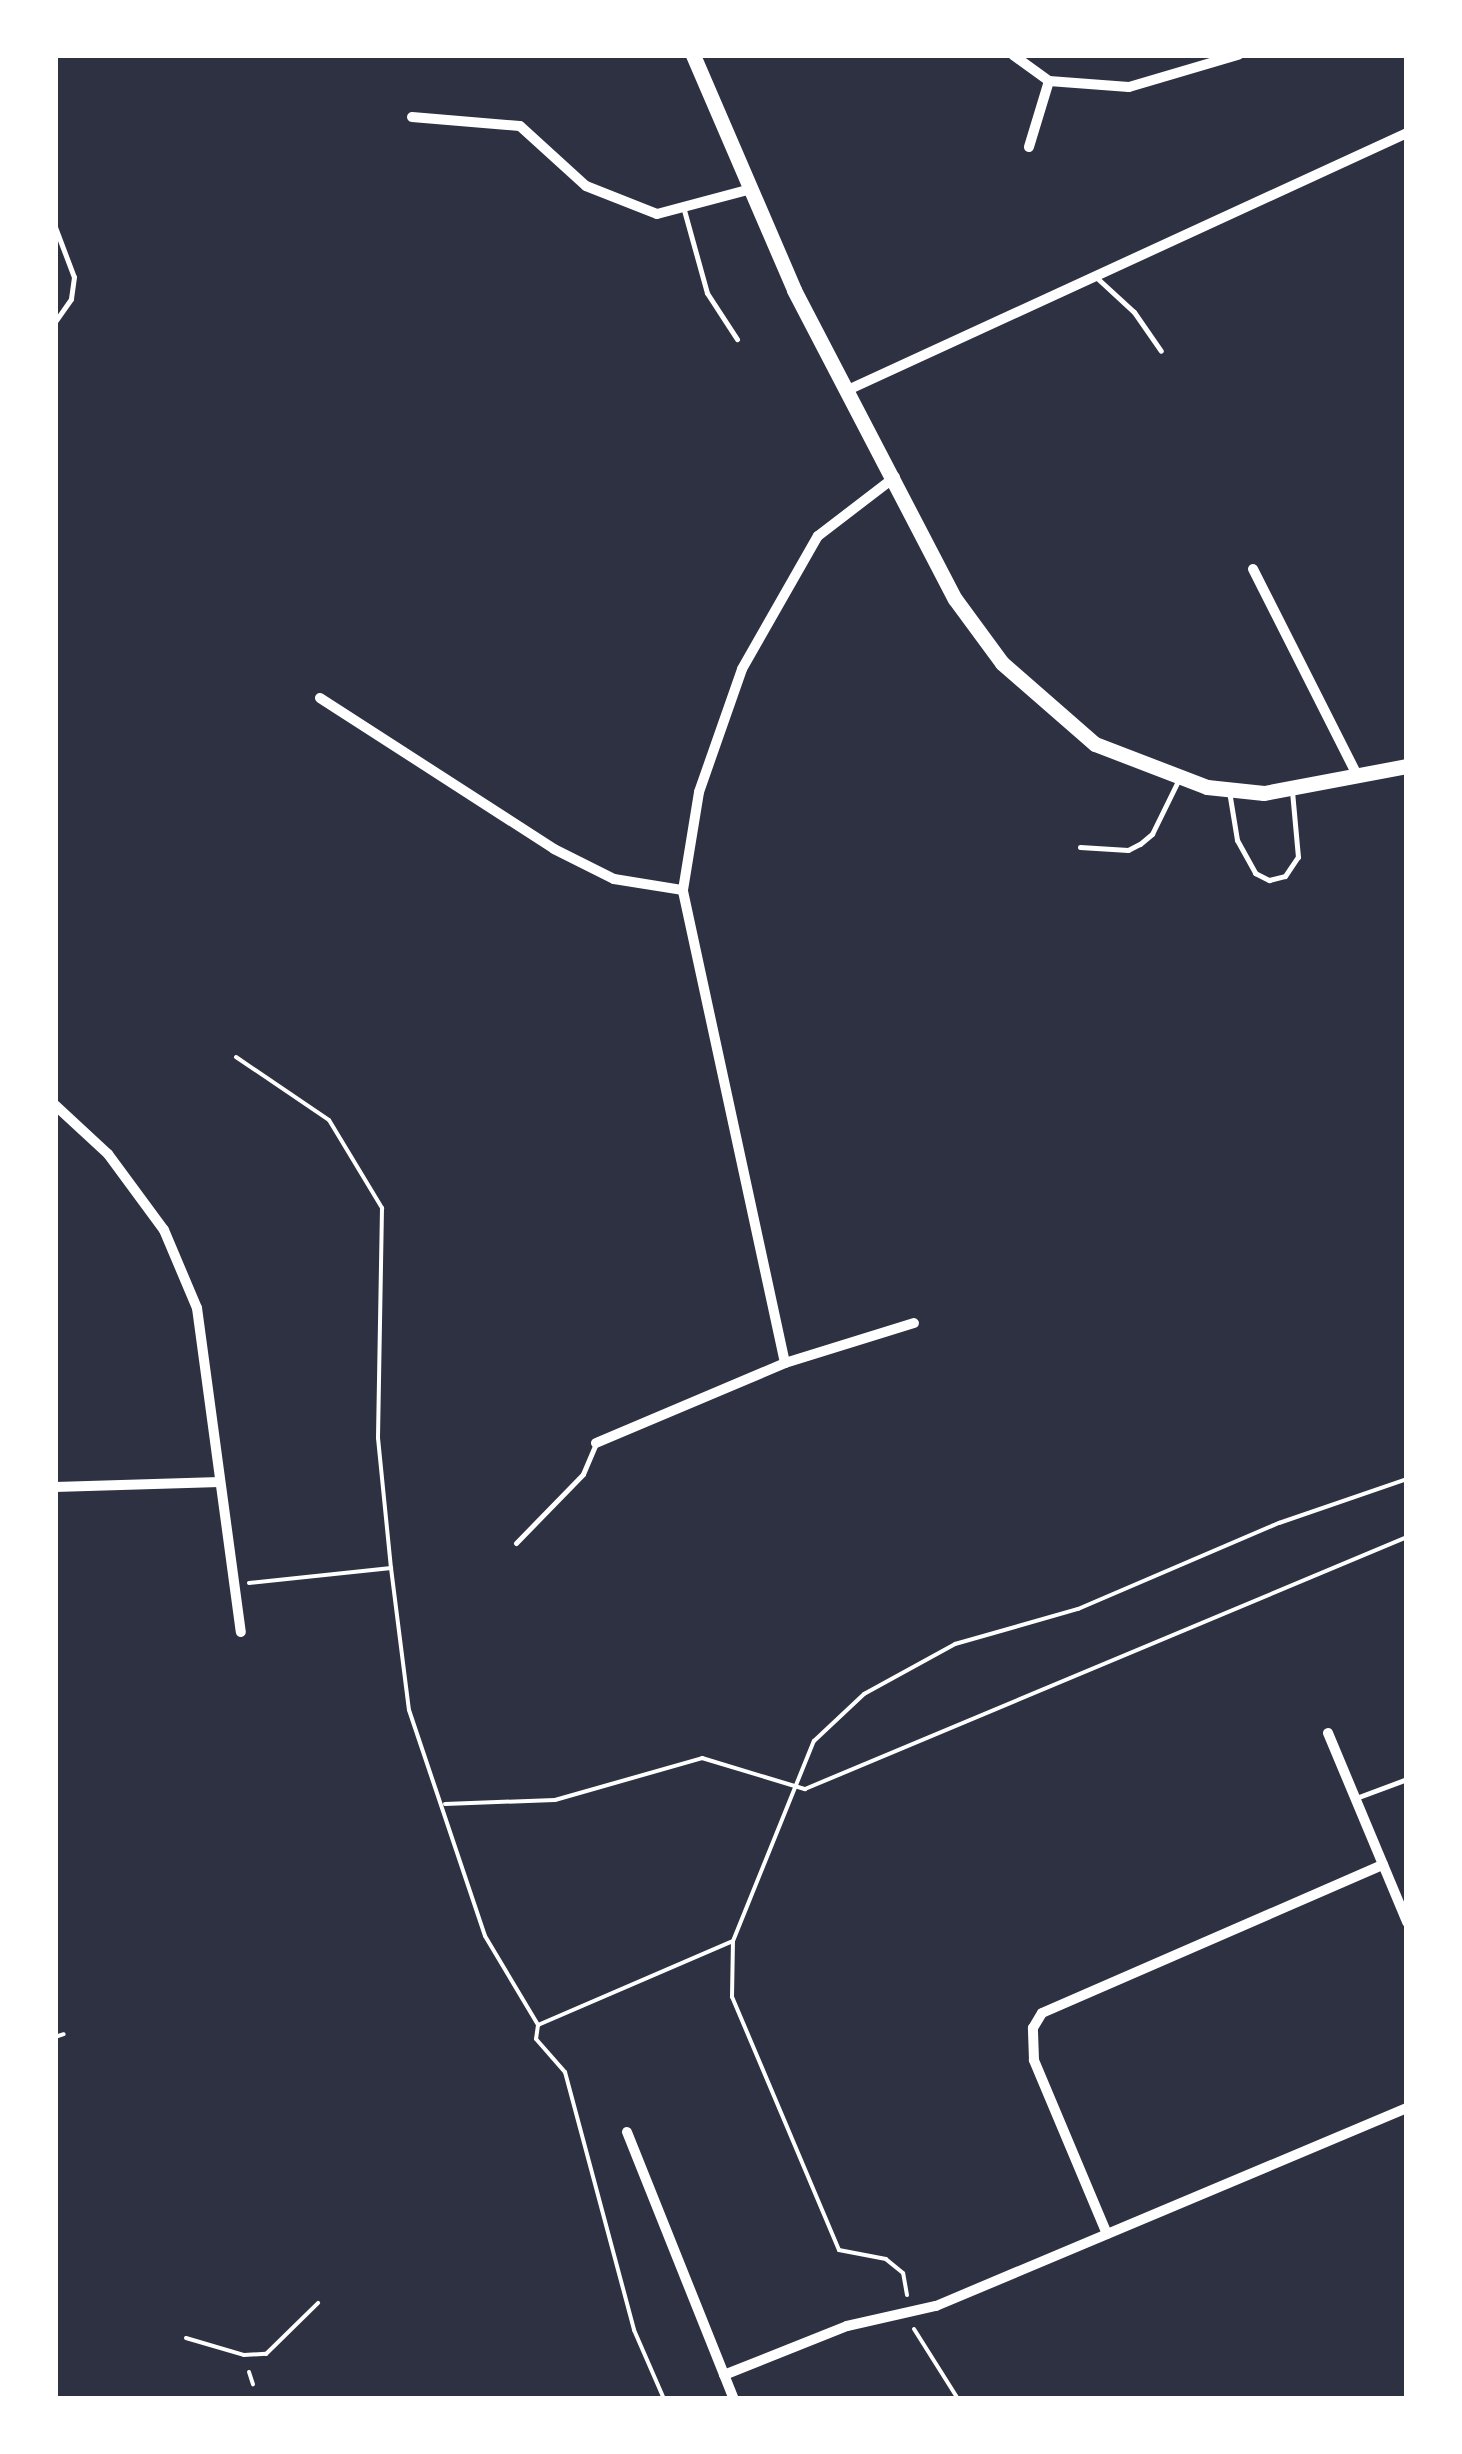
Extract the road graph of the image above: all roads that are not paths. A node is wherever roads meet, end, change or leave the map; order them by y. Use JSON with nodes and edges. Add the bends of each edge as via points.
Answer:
{"nodes":[{"id":1,"x":693,"y":55,"type":"edge"},
{"id":2,"x":1013,"y":55,"type":"edge"},
{"id":3,"x":1238,"y":55,"type":"edge"},
{"id":4,"x":1049,"y":82,"type":"junction"},
{"id":5,"x":412,"y":117,"type":"dead end"},
{"id":6,"x":1407,"y":133,"type":"edge"},
{"id":7,"x":1029,"y":147,"type":"dead end"},
{"id":8,"x":747,"y":190,"type":"junction"},
{"id":9,"x":684,"y":207,"type":"junction"},
{"id":10,"x":55,"y":227,"type":"edge"},
{"id":11,"x":1094,"y":276,"type":"junction"},
{"id":12,"x":55,"y":322,"type":"edge"},
{"id":13,"x":736,"y":340,"type":"dead end"},
{"id":14,"x":1161,"y":351,"type":"dead end"},
{"id":15,"x":850,"y":389,"type":"junction"},
{"id":16,"x":895,"y":477,"type":"junction"},
{"id":17,"x":1253,"y":569,"type":"dead end"},
{"id":18,"x":320,"y":698,"type":"dead end"},
{"id":19,"x":1407,"y":766,"type":"edge"},
{"id":20,"x":1180,"y":778,"type":"junction"},
{"id":21,"x":1359,"y":778,"type":"junction"},
{"id":22,"x":1292,"y":788,"type":"junction"},
{"id":23,"x":1229,"y":789,"type":"junction"},
{"id":24,"x":1080,"y":847,"type":"dead end"},
{"id":25,"x":683,"y":890,"type":"junction"},
{"id":26,"x":55,"y":1106,"type":"edge"},
{"id":27,"x":914,"y":1323,"type":"dead end"},
{"id":28,"x":785,"y":1363,"type":"junction"},
{"id":29,"x":596,"y":1443,"type":"joint"},
{"id":30,"x":220,"y":1482,"type":"junction"},
{"id":31,"x":55,"y":1487,"type":"edge"},
{"id":32,"x":516,"y":1543,"type":"dead end"},
{"id":33,"x":241,"y":1632,"type":"dead end"},
{"id":34,"x":1328,"y":1733,"type":"dead end"},
{"id":35,"x":1407,"y":1779,"type":"edge"},
{"id":36,"x":1356,"y":1798,"type":"junction"},
{"id":37,"x":1383,"y":1865,"type":"junction"},
{"id":38,"x":1407,"y":1922,"type":"edge"},
{"id":39,"x":1407,"y":2108,"type":"edge"},
{"id":40,"x":627,"y":2132,"type":"dead end"},
{"id":41,"x":1107,"y":2234,"type":"junction"},
{"id":42,"x":724,"y":2375,"type":"junction"},
{"id":43,"x":734,"y":2399,"type":"edge"}],
"edges":[{"from":1,"to":8,"type":"main road"},
{"from":2,"to":4,"type":"street"},
{"from":3,"to":4,"type":"street","via":[[1129,87]]},
{"from":4,"to":7,"type":"street"},
{"from":5,"to":9,"type":"street","via":[[520,126],[586,186],[656,214]]},
{"from":6,"to":11,"type":"street"},
{"from":8,"to":9,"type":"street"},
{"from":8,"to":15,"type":"main road"},
{"from":9,"to":13,"type":"lane","via":[[707,293]]},
{"from":10,"to":12,"type":"lane","via":[[74,277],[71,299]]},
{"from":11,"to":14,"type":"lane","via":[[1134,312]]},
{"from":11,"to":15,"type":"street"},
{"from":15,"to":16,"type":"main road"},
{"from":16,"to":20,"type":"main road","via":[[955,599],[1002,663],[1095,744]]},
{"from":16,"to":25,"type":"street","via":[[818,536],[742,668],[700,792]]},
{"from":17,"to":21,"type":"street"},
{"from":18,"to":25,"type":"street","via":[[554,849],[614,878]]},
{"from":19,"to":21,"type":"main road"},
{"from":20,"to":23,"type":"main road"},
{"from":20,"to":24,"type":"lane","via":[[1152,834],[1140,844],[1110,851]]},
{"from":21,"to":22,"type":"main road"},
{"from":22,"to":23,"type":"main road"},
{"from":22,"to":23,"type":"lane","via":[[1298,857],[1285,876],[1269,880],[1255,873],[1237,840]]},
{"from":25,"to":28,"type":"street"},
{"from":26,"to":30,"type":"street","via":[[108,1154],[164,1230],[197,1308]]},
{"from":27,"to":28,"type":"street"},
{"from":28,"to":29,"type":"street"},
{"from":29,"to":32,"type":"lane","via":[[583,1474]]},
{"from":30,"to":31,"type":"street"},
{"from":30,"to":33,"type":"street"},
{"from":34,"to":36,"type":"street"},
{"from":35,"to":36,"type":"lane"},
{"from":36,"to":37,"type":"street"},
{"from":37,"to":38,"type":"street"},
{"from":37,"to":41,"type":"street","via":[[1057,2003],[1033,2028],[1034,2060]]},
{"from":39,"to":41,"type":"street"},
{"from":40,"to":42,"type":"street"},
{"from":41,"to":42,"type":"street","via":[[911,2312],[847,2326]]},
{"from":42,"to":43,"type":"street"}]}
